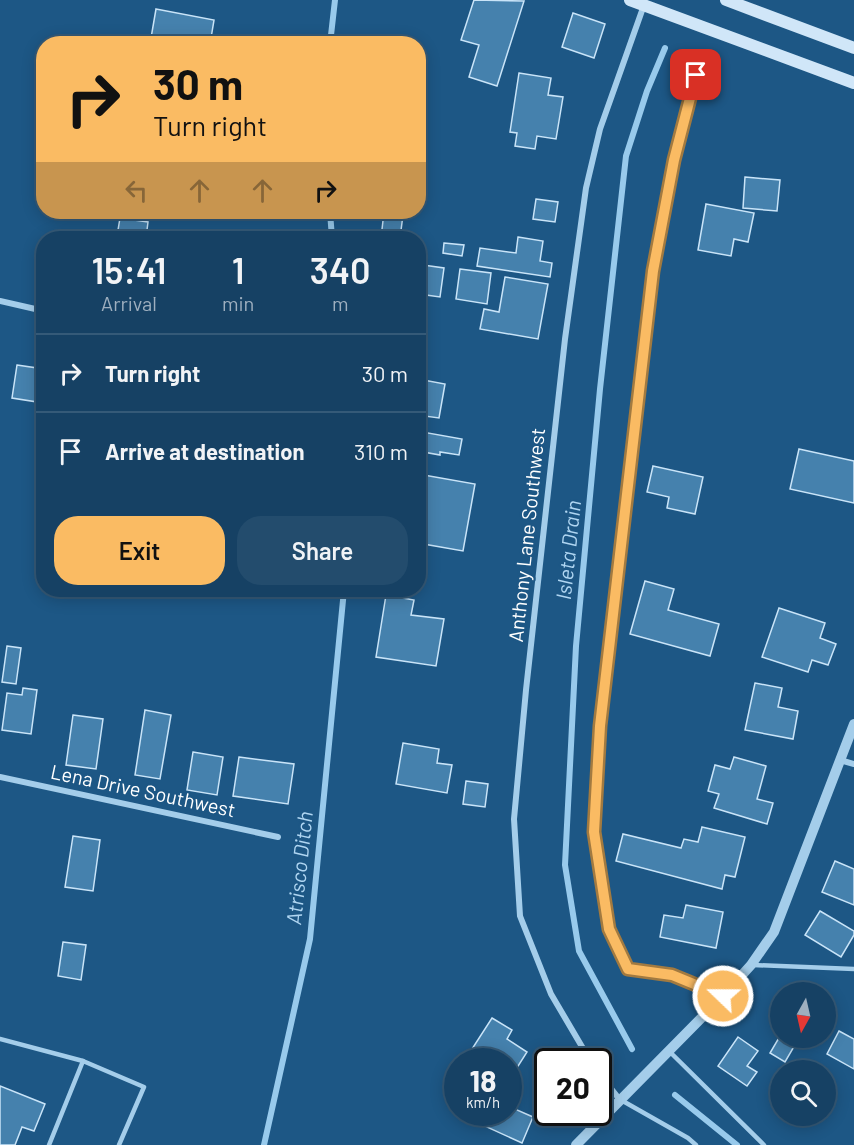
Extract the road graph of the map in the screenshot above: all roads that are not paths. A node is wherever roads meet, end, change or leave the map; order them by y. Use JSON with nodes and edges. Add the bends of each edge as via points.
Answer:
{"nodes":[{"id":1,"x":630,"y":0,"type":"edge"},
{"id":2,"x":728,"y":0,"type":"edge"},
{"id":3,"x":644,"y":5,"type":"junction"},
{"id":4,"x":854,"y":48,"type":"edge"},
{"id":5,"x":696,"y":75,"type":"dead end"},
{"id":6,"x":854,"y":83,"type":"edge"},
{"id":7,"x":0,"y":302,"type":"edge"},
{"id":8,"x":36,"y":309,"type":"edge"},
{"id":9,"x":854,"y":724,"type":"edge"},
{"id":10,"x":840,"y":760,"type":"junction"},
{"id":11,"x":854,"y":764,"type":"edge"},
{"id":12,"x":0,"y":777,"type":"edge"},
{"id":13,"x":278,"y":837,"type":"dead end"},
{"id":14,"x":751,"y":965,"type":"junction"},
{"id":15,"x":854,"y":969,"type":"edge"},
{"id":16,"x":723,"y":996,"type":"junction"},
{"id":17,"x":0,"y":1039,"type":"edge"},
{"id":18,"x":583,"y":1048,"type":"edge"},
{"id":19,"x":668,"y":1051,"type":"junction"},
{"id":20,"x":82,"y":1061,"type":"junction"},
{"id":21,"x":612,"y":1090,"type":"edge"},
{"id":22,"x":620,"y":1100,"type":"junction"},
{"id":23,"x":49,"y":1145,"type":"edge"},
{"id":24,"x":119,"y":1145,"type":"edge"},
{"id":25,"x":576,"y":1145,"type":"edge"},
{"id":26,"x":696,"y":1145,"type":"edge"},
{"id":27,"x":764,"y":1145,"type":"edge"}],
"edges":[{"from":1,"to":3,"type":"main road"},
{"from":2,"to":4,"type":"main road"},
{"from":3,"to":6,"type":"main road"},
{"from":3,"to":18,"type":"street","name":"Anthony Lane Southwest","via":[[600,129],[586,188],[563,362],[514,819],[520,916],[551,994]]},
{"from":5,"to":16,"type":"lane","via":[[674,160],[653,271],[600,726],[594,832],[609,929],[628,969],[672,975]]},
{"from":7,"to":8,"type":"street"},
{"from":9,"to":10,"type":"street"},
{"from":10,"to":11,"type":"street"},
{"from":10,"to":14,"type":"street","via":[[774,932]]},
{"from":12,"to":13,"type":"street","name":"Lena Drive Southwest"},
{"from":14,"to":15,"type":"lane"},
{"from":14,"to":16,"type":"street"},
{"from":16,"to":19,"type":"street"},
{"from":17,"to":20,"type":"lane"},
{"from":19,"to":22,"type":"street"},
{"from":19,"to":27,"type":"lane"},
{"from":20,"to":23,"type":"lane"},
{"from":20,"to":24,"type":"lane","via":[[144,1087]]},
{"from":21,"to":22,"type":"street"},
{"from":22,"to":25,"type":"street"},
{"from":22,"to":26,"type":"lane"}]}
